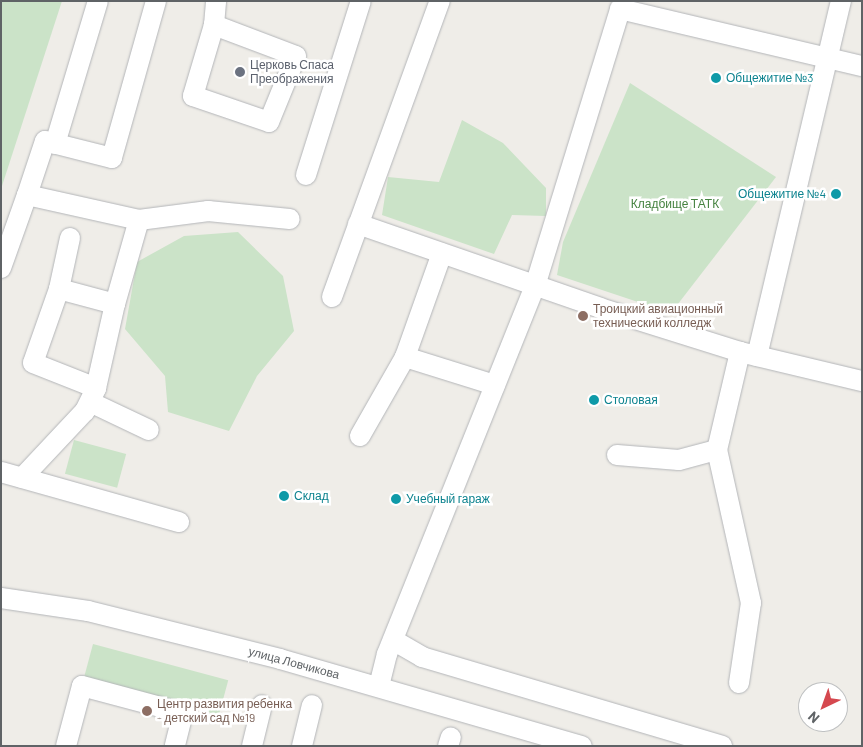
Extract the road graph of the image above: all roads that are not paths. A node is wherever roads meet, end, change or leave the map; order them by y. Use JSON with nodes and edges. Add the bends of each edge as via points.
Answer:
{"nodes":[{"id":1,"x":98,"y":1,"type":"edge"},
{"id":2,"x":156,"y":1,"type":"edge"},
{"id":3,"x":216,"y":1,"type":"edge"},
{"id":4,"x":361,"y":1,"type":"edge"},
{"id":5,"x":440,"y":1,"type":"edge"},
{"id":6,"x":841,"y":1,"type":"edge"},
{"id":7,"x":621,"y":5,"type":"edge"},
{"id":8,"x":214,"y":25,"type":"junction"},
{"id":9,"x":828,"y":58,"type":"junction"},
{"id":10,"x":862,"y":66,"type":"edge"},
{"id":11,"x":55,"y":144,"type":"junction"},
{"id":12,"x":306,"y":175,"type":"dead end"},
{"id":13,"x":27,"y":194,"type":"junction"},
{"id":14,"x":290,"y":219,"type":"dead end"},
{"id":15,"x":139,"y":220,"type":"junction"},
{"id":16,"x":358,"y":224,"type":"junction"},
{"id":17,"x":70,"y":238,"type":"dead end"},
{"id":18,"x":442,"y":253,"type":"junction"},
{"id":19,"x":1,"y":268,"type":"edge"},
{"id":20,"x":535,"y":286,"type":"junction"},
{"id":21,"x":59,"y":289,"type":"junction"},
{"id":22,"x":332,"y":297,"type":"dead end"},
{"id":23,"x":115,"y":304,"type":"junction"},
{"id":24,"x":749,"y":354,"type":"junction"},
{"id":25,"x":405,"y":357,"type":"junction"},
{"id":26,"x":862,"y":381,"type":"edge"},
{"id":27,"x":495,"y":385,"type":"junction"},
{"id":28,"x":93,"y":395,"type":"junction"},
{"id":29,"x":149,"y":430,"type":"dead end"},
{"id":30,"x":360,"y":436,"type":"dead end"},
{"id":31,"x":717,"y":450,"type":"junction"},
{"id":32,"x":617,"y":455,"type":"dead end"},
{"id":33,"x":1,"y":472,"type":"edge"},
{"id":34,"x":22,"y":478,"type":"junction"},
{"id":35,"x":179,"y":522,"type":"dead end"},
{"id":36,"x":1,"y":598,"type":"edge"},
{"id":37,"x":393,"y":640,"type":"junction"},
{"id":38,"x":739,"y":683,"type":"dead end"},
{"id":39,"x":379,"y":686,"type":"junction"},
{"id":40,"x":262,"y":705,"type":"dead end"},
{"id":41,"x":312,"y":705,"type":"dead end"},
{"id":42,"x":66,"y":746,"type":"edge"},
{"id":43,"x":175,"y":746,"type":"edge"},
{"id":44,"x":252,"y":746,"type":"edge"},
{"id":45,"x":302,"y":746,"type":"edge"},
{"id":46,"x":582,"y":746,"type":"edge"},
{"id":47,"x":722,"y":746,"type":"edge"}],
"edges":[{"from":1,"to":11,"type":"street"},
{"from":2,"to":11,"type":"street","via":[[112,158]]},
{"from":3,"to":8,"type":"street"},
{"from":4,"to":12,"type":"street"},
{"from":5,"to":16,"type":"street"},
{"from":6,"to":9,"type":"street"},
{"from":7,"to":9,"type":"street"},
{"from":7,"to":20,"type":"street"},
{"from":8,"to":8,"type":"street","via":[[296,56],[269,122],[194,96]]},
{"from":9,"to":10,"type":"street"},
{"from":9,"to":24,"type":"street"},
{"from":11,"to":13,"type":"street","via":[[45,141]]},
{"from":13,"to":15,"type":"street"},
{"from":13,"to":19,"type":"street"},
{"from":14,"to":15,"type":"street","via":[[208,211]]},
{"from":15,"to":23,"type":"street"},
{"from":16,"to":18,"type":"street"},
{"from":16,"to":22,"type":"street"},
{"from":17,"to":21,"type":"street"},
{"from":18,"to":20,"type":"street"},
{"from":18,"to":25,"type":"street"},
{"from":20,"to":24,"type":"street"},
{"from":20,"to":27,"type":"street"},
{"from":21,"to":23,"type":"street"},
{"from":21,"to":28,"type":"street","via":[[34,363]]},
{"from":23,"to":28,"type":"street"},
{"from":24,"to":26,"type":"street"},
{"from":24,"to":31,"type":"street"},
{"from":25,"to":27,"type":"street"},
{"from":25,"to":30,"type":"street"},
{"from":27,"to":37,"type":"street"},
{"from":28,"to":29,"type":"street"},
{"from":28,"to":34,"type":"street"},
{"from":31,"to":32,"type":"street","via":[[679,460]]},
{"from":31,"to":38,"type":"street","via":[[751,603]]},
{"from":33,"to":34,"type":"street"},
{"from":34,"to":35,"type":"street"},
{"from":36,"to":39,"type":"street","name":"улица Ловчикова","via":[[88,611]]},
{"from":37,"to":39,"type":"street"},
{"from":37,"to":47,"type":"street","via":[[422,657]]},
{"from":39,"to":46,"type":"street","name":"улица Ловчикова"},
{"from":40,"to":44,"type":"street"},
{"from":41,"to":45,"type":"street"},
{"from":42,"to":43,"type":"street","via":[[82,686],[183,713]]}]}
